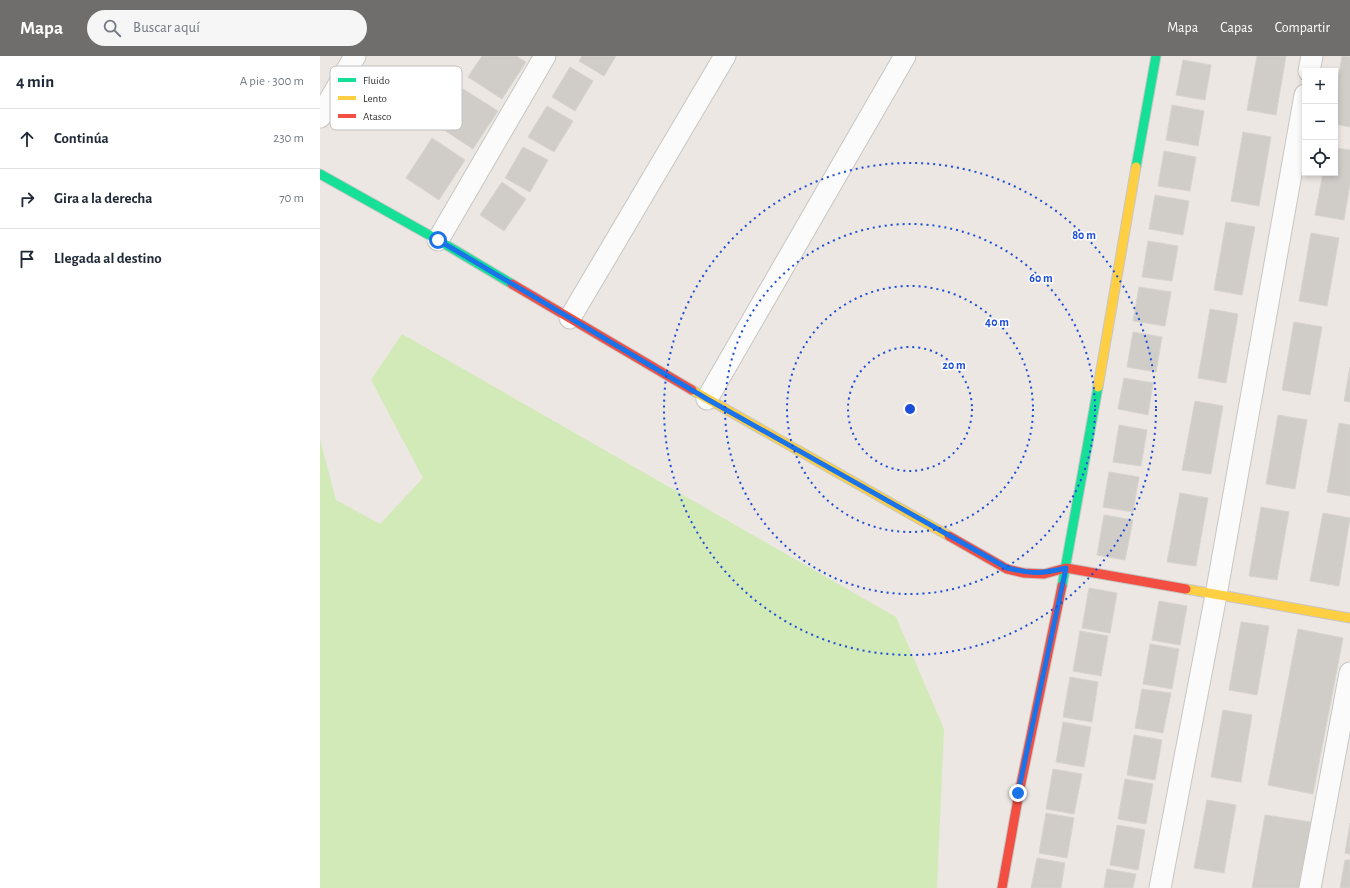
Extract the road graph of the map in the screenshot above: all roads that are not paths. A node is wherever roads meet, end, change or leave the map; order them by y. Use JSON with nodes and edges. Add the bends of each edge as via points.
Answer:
{"nodes":[{"id":1,"x":355,"y":56,"type":"edge"},
{"id":2,"x":545,"y":56,"type":"edge"},
{"id":3,"x":725,"y":56,"type":"edge"},
{"id":4,"x":905,"y":56,"type":"edge"},
{"id":5,"x":1156,"y":56,"type":"edge"},
{"id":6,"x":1312,"y":56,"type":"edge"},
{"id":7,"x":349,"y":66,"type":"edge"},
{"id":8,"x":1310,"y":68,"type":"edge"},
{"id":9,"x":330,"y":100,"type":"edge"},
{"id":10,"x":1303,"y":104,"type":"edge"},
{"id":11,"x":320,"y":117,"type":"edge"},
{"id":12,"x":320,"y":174,"type":"edge"},
{"id":13,"x":438,"y":240,"type":"junction"},
{"id":14,"x":570,"y":318,"type":"junction"},
{"id":15,"x":707,"y":399,"type":"junction"},
{"id":16,"x":1066,"y":568,"type":"junction"},
{"id":17,"x":1216,"y":595,"type":"junction"},
{"id":18,"x":1350,"y":618,"type":"edge"},
{"id":19,"x":1350,"y":673,"type":"edge"},
{"id":20,"x":1002,"y":888,"type":"edge"},
{"id":21,"x":1160,"y":888,"type":"edge"},
{"id":22,"x":1310,"y":888,"type":"edge"}],
"edges":[{"from":1,"to":7,"type":"street"},
{"from":2,"to":13,"type":"street"},
{"from":3,"to":14,"type":"street"},
{"from":4,"to":15,"type":"street"},
{"from":5,"to":16,"type":"street"},
{"from":6,"to":8,"type":"street"},
{"from":9,"to":11,"type":"street"},
{"from":10,"to":17,"type":"street"},
{"from":12,"to":13,"type":"street"},
{"from":13,"to":14,"type":"street"},
{"from":14,"to":15,"type":"street"},
{"from":15,"to":16,"type":"street","via":[[1007,568],[1024,573],[1044,574]]},
{"from":16,"to":17,"type":"street"},
{"from":16,"to":20,"type":"street","via":[[1018,793]]},
{"from":17,"to":18,"type":"street"},
{"from":17,"to":21,"type":"street"},
{"from":19,"to":22,"type":"street"}]}
